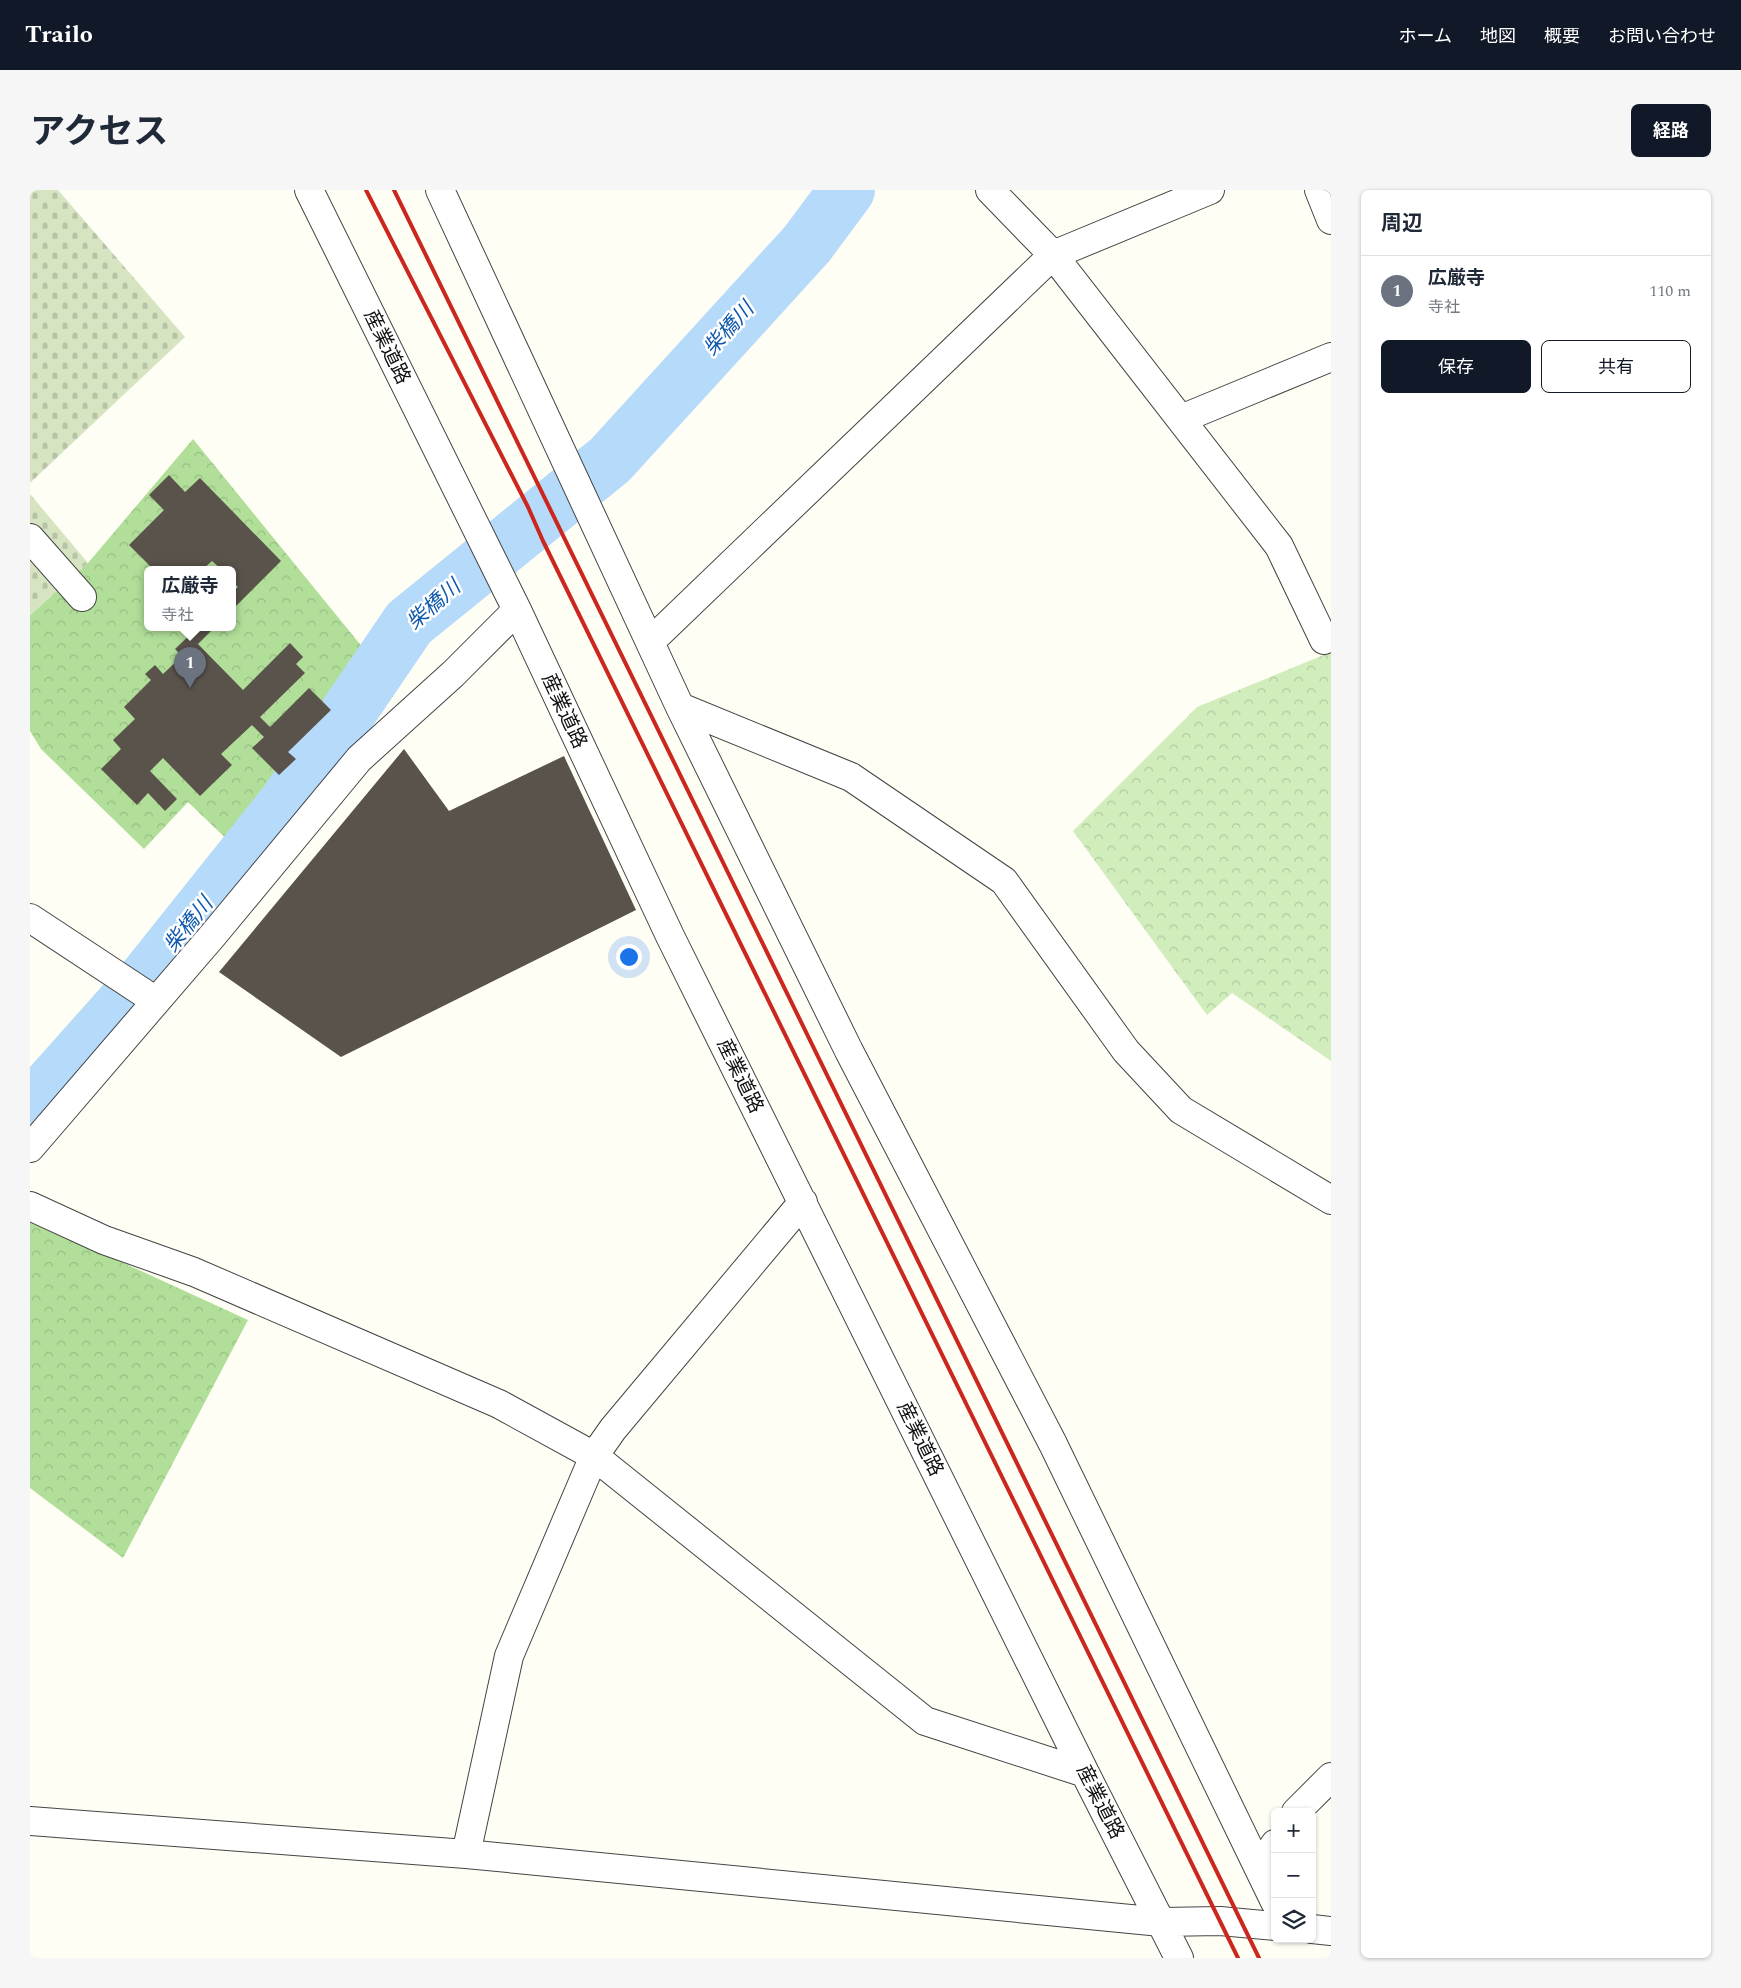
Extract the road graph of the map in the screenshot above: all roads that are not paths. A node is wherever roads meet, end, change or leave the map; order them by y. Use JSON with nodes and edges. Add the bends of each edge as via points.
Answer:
{"nodes":[{"id":1,"x":309,"y":190,"type":"edge"},
{"id":2,"x":440,"y":190,"type":"edge"},
{"id":3,"x":990,"y":190,"type":"edge"},
{"id":4,"x":1210,"y":190,"type":"edge"},
{"id":5,"x":1319,"y":190,"type":"edge"},
{"id":6,"x":1331,"y":220,"type":"edge"},
{"id":7,"x":1053,"y":255,"type":"junction"},
{"id":8,"x":1331,"y":357,"type":"edge"},
{"id":9,"x":1180,"y":419,"type":"junction"},
{"id":10,"x":30,"y":538,"type":"edge"},
{"id":11,"x":82,"y":597,"type":"dead end"},
{"id":12,"x":517,"y":610,"type":"junction"},
{"id":13,"x":1331,"y":637,"type":"edge"},
{"id":14,"x":650,"y":642,"type":"junction"},
{"id":15,"x":680,"y":707,"type":"junction"},
{"id":16,"x":30,"y":918,"type":"edge"},
{"id":17,"x":156,"y":1001,"type":"junction"},
{"id":18,"x":30,"y":1148,"type":"edge"},
{"id":19,"x":1331,"y":1200,"type":"edge"},
{"id":20,"x":803,"y":1202,"type":"junction"},
{"id":21,"x":30,"y":1206,"type":"edge"},
{"id":22,"x":594,"y":1456,"type":"junction"},
{"id":23,"x":1085,"y":1773,"type":"junction"},
{"id":24,"x":1331,"y":1777,"type":"edge"},
{"id":25,"x":1300,"y":1808,"type":"edge"},
{"id":26,"x":30,"y":1820,"type":"edge"},
{"id":27,"x":1271,"y":1850,"type":"edge"},
{"id":28,"x":466,"y":1854,"type":"junction"},
{"id":29,"x":1259,"y":1868,"type":"junction"},
{"id":30,"x":1273,"y":1898,"type":"edge"},
{"id":31,"x":1161,"y":1922,"type":"junction"},
{"id":32,"x":1271,"y":1926,"type":"edge"},
{"id":33,"x":1316,"y":1930,"type":"edge"},
{"id":34,"x":1331,"y":1931,"type":"edge"},
{"id":35,"x":1179,"y":1958,"type":"edge"}],
"edges":[{"from":1,"to":12,"type":"street","name":"産業道路"},
{"from":2,"to":14,"type":"street"},
{"from":3,"to":7,"type":"street"},
{"from":4,"to":7,"type":"street"},
{"from":5,"to":6,"type":"street"},
{"from":7,"to":9,"type":"street"},
{"from":7,"to":14,"type":"street"},
{"from":8,"to":9,"type":"street"},
{"from":9,"to":13,"type":"street","via":[[1278,546],[1324,640]]},
{"from":10,"to":11,"type":"street"},
{"from":12,"to":17,"type":"street","via":[[453,674],[359,759]]},
{"from":12,"to":20,"type":"street","name":"産業道路","via":[[670,936]]},
{"from":14,"to":15,"type":"street"},
{"from":15,"to":19,"type":"street","via":[[851,778],[1004,881],[1126,1050],[1181,1110]]},
{"from":15,"to":29,"type":"street","via":[[848,1051],[1058,1453]]},
{"from":16,"to":17,"type":"street"},
{"from":17,"to":18,"type":"street"},
{"from":20,"to":22,"type":"street"},
{"from":20,"to":23,"type":"street","name":"産業道路"},
{"from":21,"to":22,"type":"street","via":[[104,1240],[194,1272],[499,1404]]},
{"from":22,"to":23,"type":"street","via":[[925,1721]]},
{"from":22,"to":28,"type":"street","via":[[509,1656]]},
{"from":23,"to":31,"type":"street","name":"産業道路"},
{"from":24,"to":25,"type":"street"},
{"from":26,"to":28,"type":"street"},
{"from":27,"to":29,"type":"street"},
{"from":28,"to":31,"type":"street"},
{"from":29,"to":30,"type":"street"},
{"from":31,"to":32,"type":"street","via":[[1220,1921]]},
{"from":31,"to":35,"type":"street","name":"産業道路"},
{"from":33,"to":34,"type":"street"}]}
